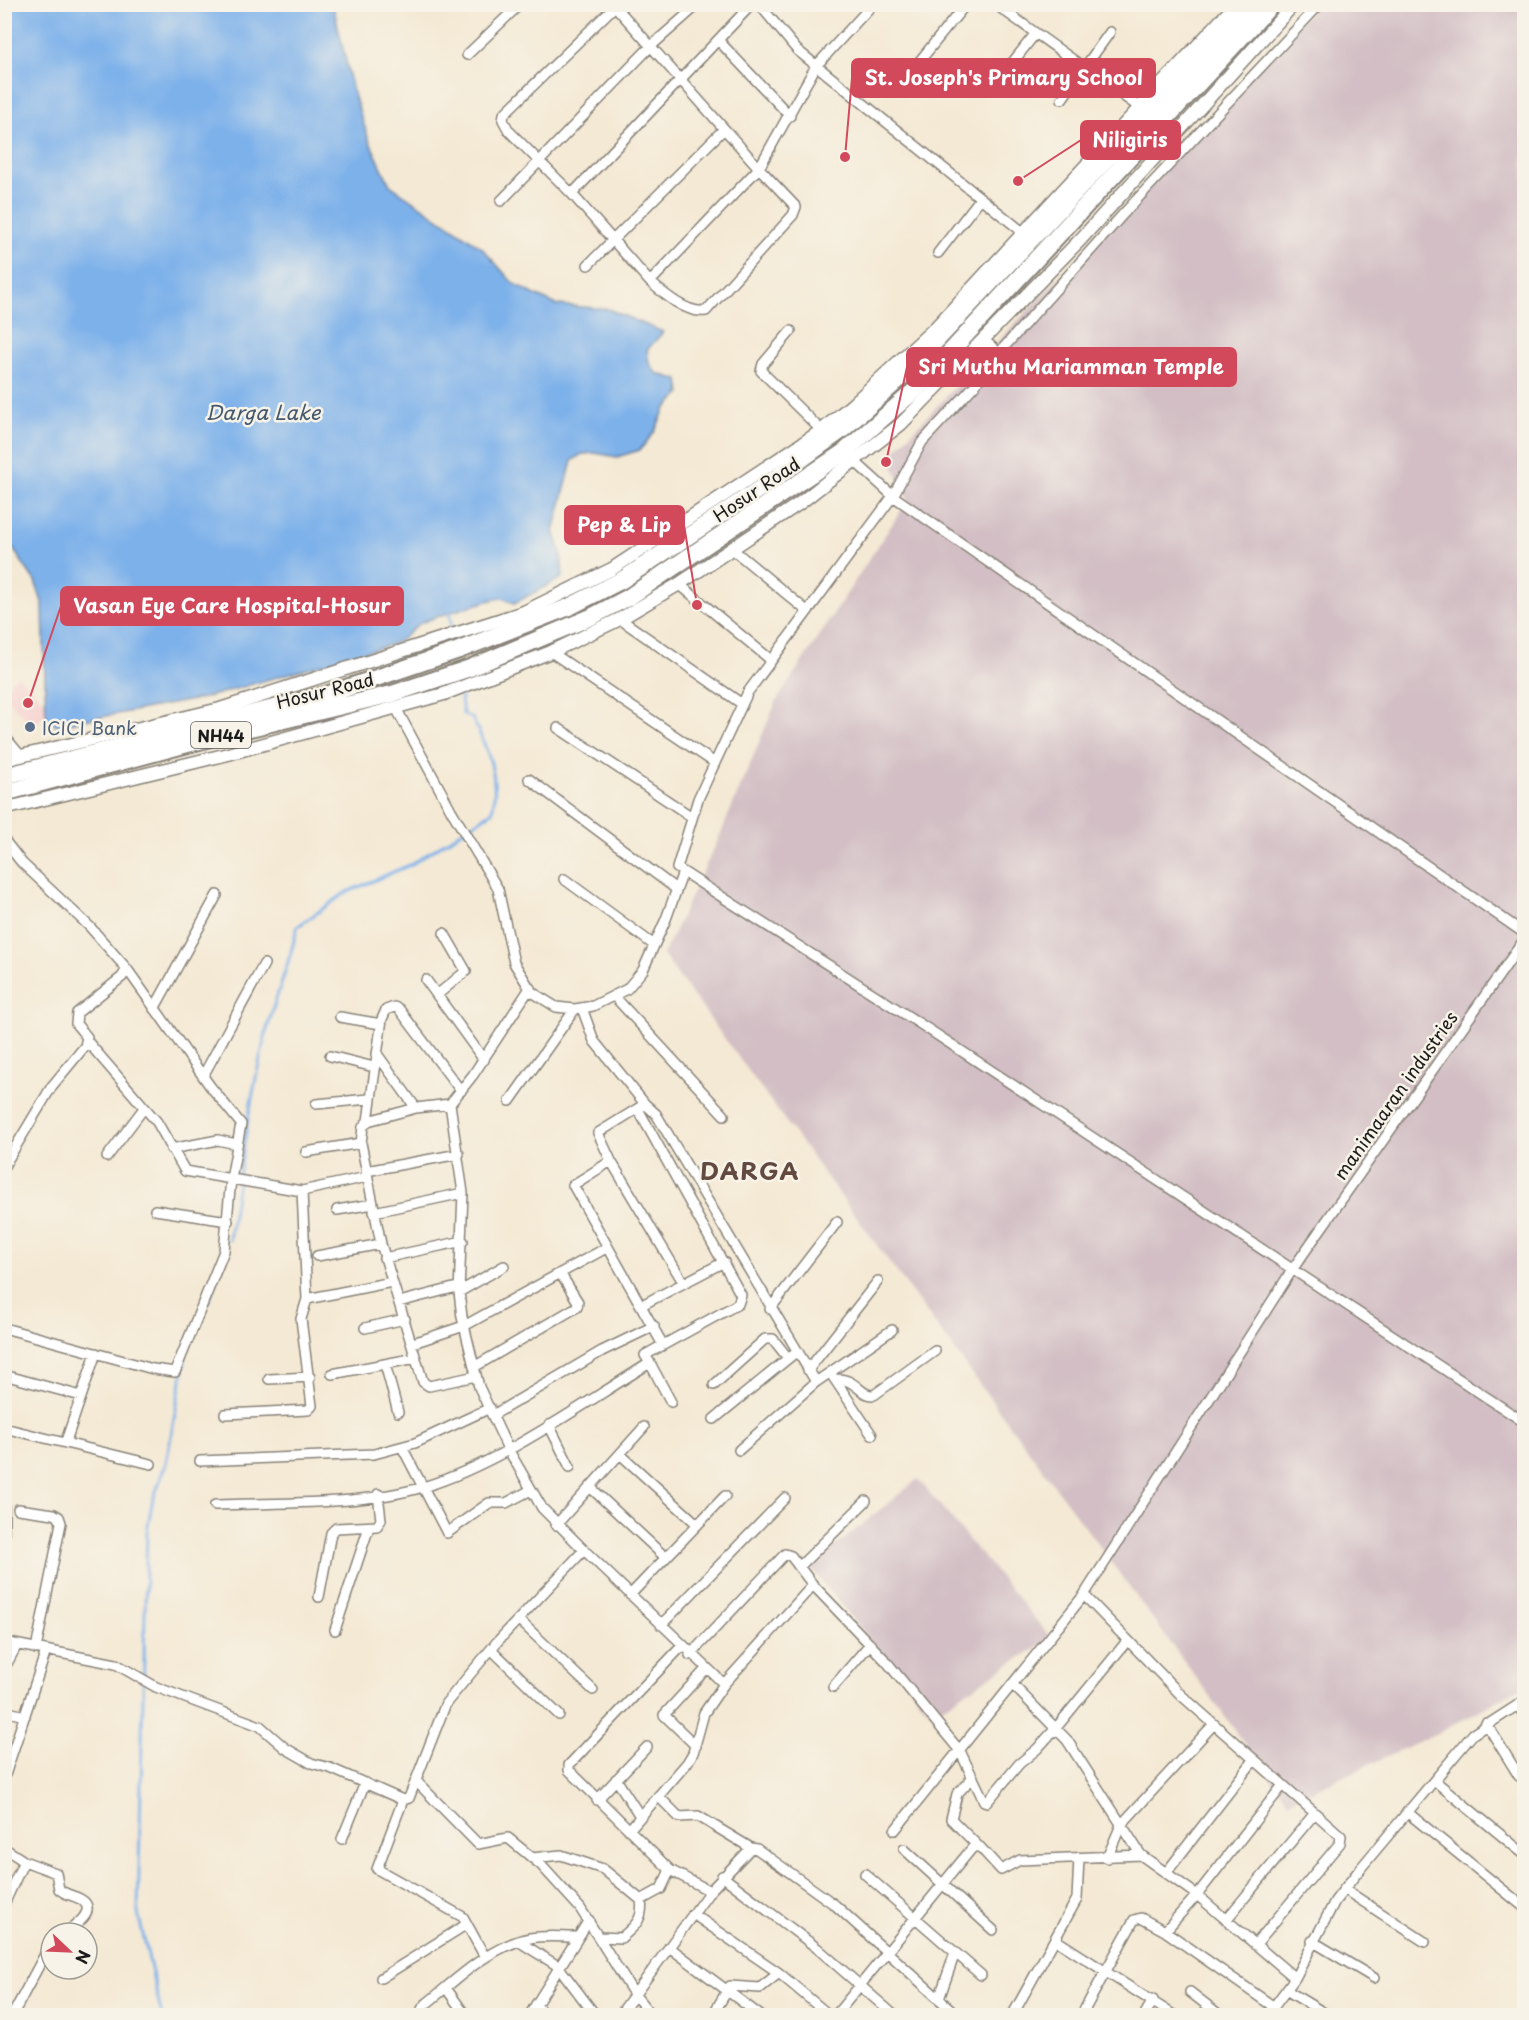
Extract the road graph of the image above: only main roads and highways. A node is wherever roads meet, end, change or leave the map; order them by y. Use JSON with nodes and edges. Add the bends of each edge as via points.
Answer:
{"nodes":[{"id":1,"x":1252,"y":4,"type":"edge"},
{"id":2,"x":1272,"y":4,"type":"edge"},
{"id":3,"x":4,"y":776,"type":"edge"},
{"id":4,"x":4,"y":793,"type":"edge"}],
"edges":[{"from":1,"to":3,"type":"highway","name":"Hosur Road","number":"NH44","via":[[905,374],[622,579],[569,608],[432,651],[326,695]]},
{"from":2,"to":4,"type":"highway","name":"Hosur Road","number":"NH44","via":[[850,457],[629,597],[442,687],[392,694],[229,733]]}]}
